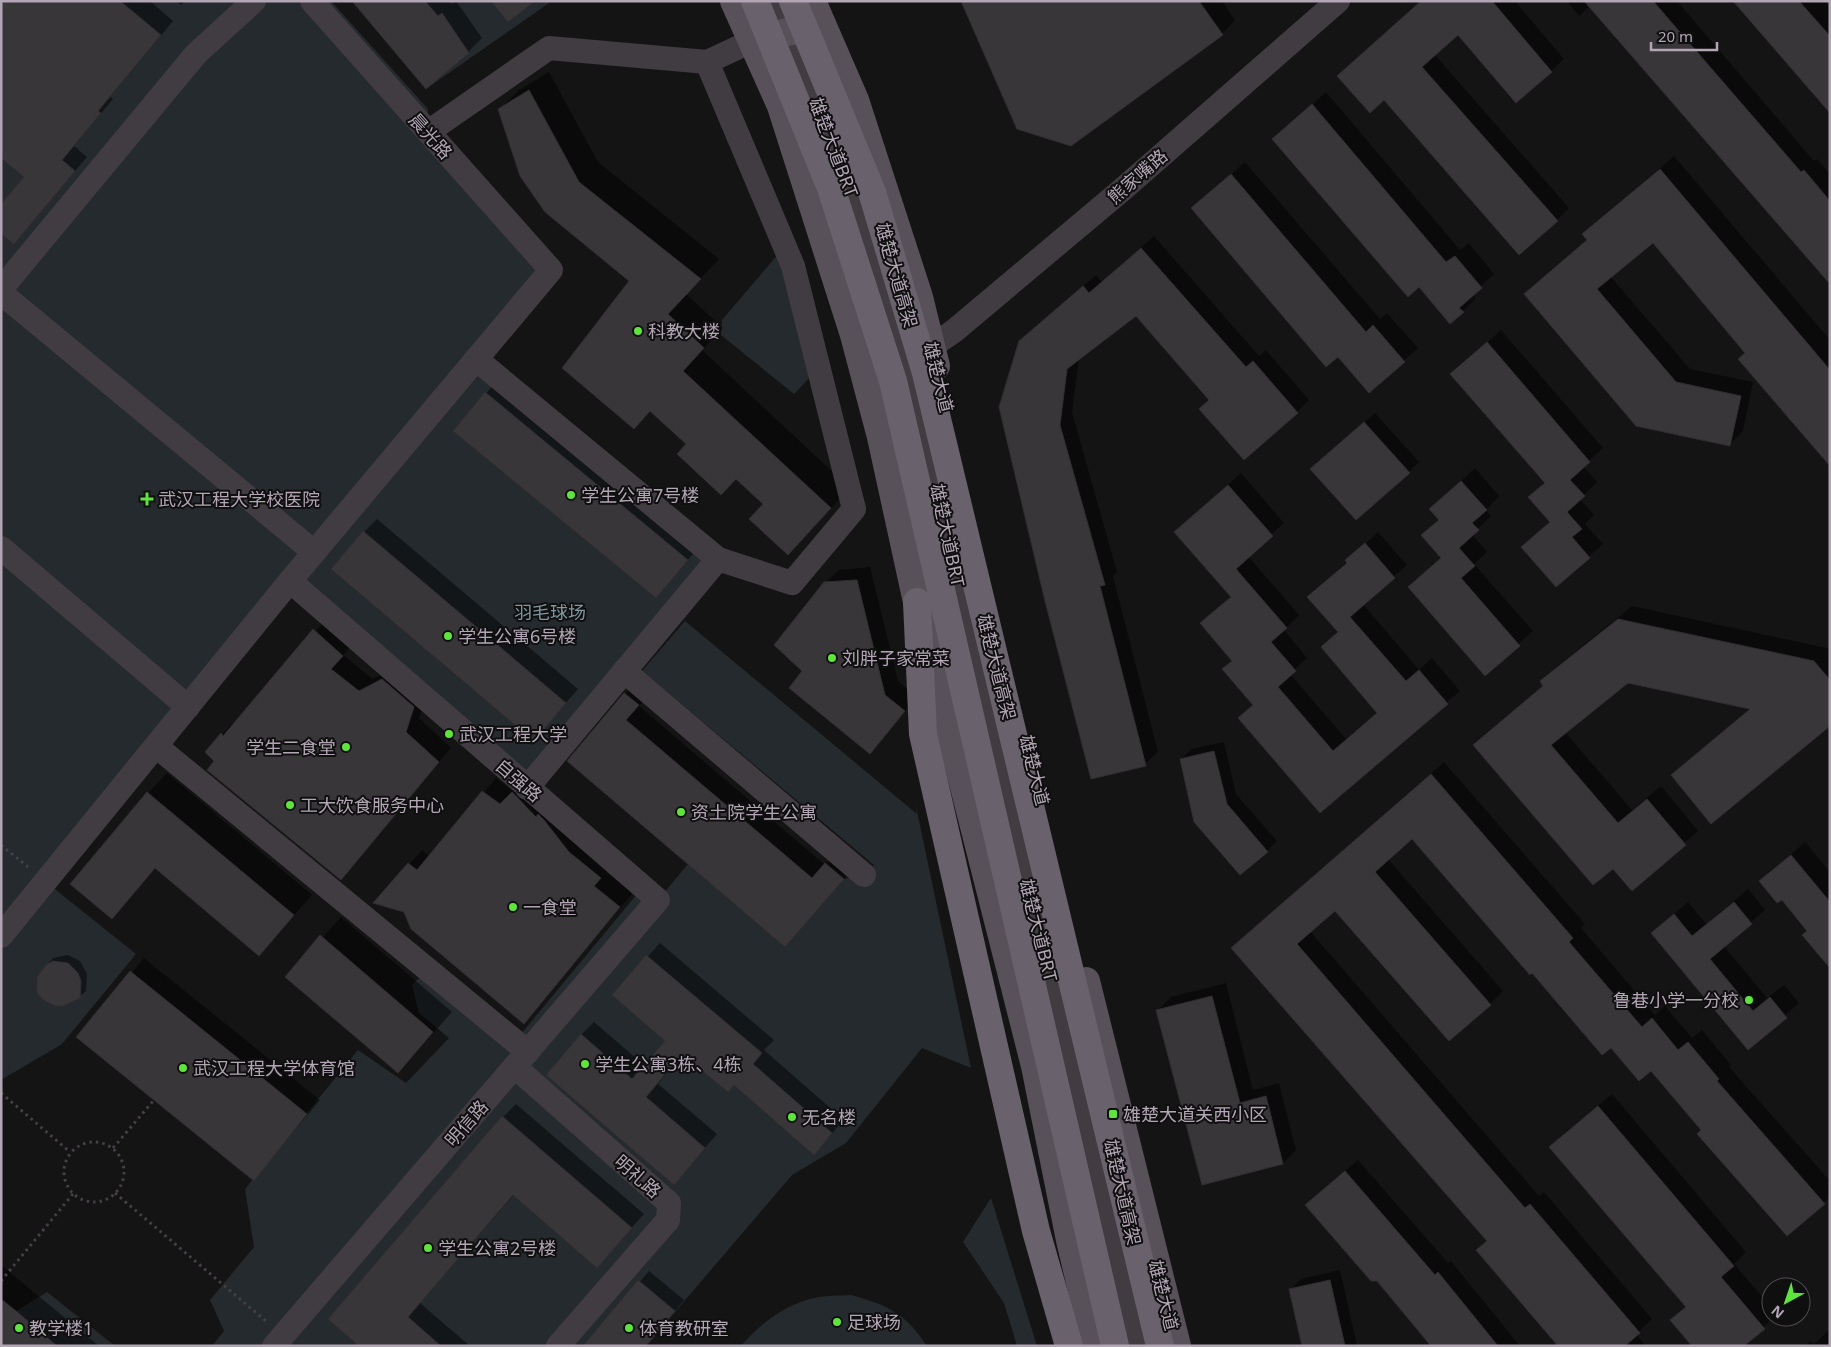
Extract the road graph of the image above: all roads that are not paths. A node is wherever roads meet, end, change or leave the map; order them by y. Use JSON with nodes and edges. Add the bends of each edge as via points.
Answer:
{"nodes":[{"id":1,"x":254,"y":1,"type":"edge"},
{"id":2,"x":312,"y":1,"type":"edge"},
{"id":3,"x":734,"y":1,"type":"edge"},
{"id":4,"x":755,"y":1,"type":"edge"},
{"id":5,"x":775,"y":1,"type":"edge"},
{"id":6,"x":793,"y":1,"type":"edge"},
{"id":7,"x":812,"y":1,"type":"edge"},
{"id":8,"x":1338,"y":1,"type":"edge"},
{"id":9,"x":788,"y":30,"type":"junction"},
{"id":10,"x":739,"y":47,"type":"dead end"},
{"id":11,"x":835,"y":54,"type":"junction"},
{"id":12,"x":707,"y":62,"type":"junction"},
{"id":13,"x":769,"y":80,"type":"junction"},
{"id":14,"x":428,"y":132,"type":"junction"},
{"id":15,"x":1,"y":289,"type":"edge"},
{"id":16,"x":1,"y":293,"type":"edge"},
{"id":17,"x":932,"y":346,"type":"junction"},
{"id":18,"x":476,"y":359,"type":"junction"},
{"id":19,"x":1,"y":548,"type":"edge"},
{"id":20,"x":314,"y":552,"type":"junction"},
{"id":21,"x":718,"y":559,"type":"junction"},
{"id":22,"x":290,"y":581,"type":"junction"},
{"id":23,"x":917,"y":602,"type":"junction"},
{"id":24,"x":624,"y":671,"type":"junction"},
{"id":25,"x":188,"y":706,"type":"junction"},
{"id":26,"x":156,"y":746,"type":"junction"},
{"id":27,"x":527,"y":788,"type":"junction"},
{"id":28,"x":864,"y":875,"type":"dead end"},
{"id":29,"x":658,"y":900,"type":"joint"},
{"id":30,"x":1,"y":936,"type":"edge"},
{"id":31,"x":521,"y":1060,"type":"junction"},
{"id":32,"x":278,"y":1340,"type":"edge"},
{"id":33,"x":558,"y":1346,"type":"edge"},
{"id":34,"x":1069,"y":1346,"type":"edge"},
{"id":35,"x":1095,"y":1346,"type":"edge"},
{"id":36,"x":1115,"y":1346,"type":"edge"},
{"id":37,"x":1139,"y":1346,"type":"edge"},
{"id":38,"x":1160,"y":1346,"type":"edge"},
{"id":39,"x":1177,"y":1346,"type":"edge"}],
"edges":[{"from":1,"to":15,"type":"street","via":[[196,54]]},
{"from":2,"to":14,"type":"street","name":"晨光路"},
{"from":3,"to":13,"type":"main road"},
{"from":4,"to":36,"type":"highway","name":"雄楚大道高架","bridge":true,"via":[[831,188],[893,381]]},
{"from":5,"to":9,"type":"street","name":"雄楚大道BRT"},
{"from":6,"to":38,"type":"highway","name":"雄楚大道高架","bridge":true,"via":[[872,192],[926,373]]},
{"from":7,"to":11,"type":"main road","name":"雄楚大道"},
{"from":8,"to":17,"type":"street","name":"熊家嘴路","via":[[1108,201]]},
{"from":9,"to":11,"type":"main road","via":[[815,33]]},
{"from":9,"to":13,"type":"main road","via":[[777,34],[765,57]]},
{"from":9,"to":37,"type":"street","name":"雄楚大道BRT","via":[[849,182],[899,334],[936,478],[982,694]]},
{"from":10,"to":12,"type":"street"},
{"from":11,"to":17,"type":"main road","name":"雄楚大道","via":[[855,100]]},
{"from":12,"to":14,"type":"street","via":[[548,48]]},
{"from":12,"to":21,"type":"street","via":[[793,266],[854,509],[792,583]]},
{"from":13,"to":23,"type":"main road","via":[[781,106],[854,334],[881,437]]},
{"from":14,"to":18,"type":"street","name":"晨光路","via":[[550,270]]},
{"from":16,"to":20,"type":"street"},
{"from":17,"to":39,"type":"main road","name":"雄楚大道"},
{"from":18,"to":20,"type":"street"},
{"from":18,"to":21,"type":"street"},
{"from":19,"to":25,"type":"street"},
{"from":20,"to":22,"type":"street"},
{"from":21,"to":24,"type":"street"},
{"from":22,"to":25,"type":"street"},
{"from":22,"to":27,"type":"street","name":"自强路"},
{"from":23,"to":34,"type":"highway","via":[[922,734],[1036,1231]]},
{"from":23,"to":35,"type":"main road","via":[[1035,1066]]},
{"from":24,"to":27,"type":"street"},
{"from":24,"to":28,"type":"street"},
{"from":25,"to":26,"type":"street"},
{"from":26,"to":30,"type":"street"},
{"from":26,"to":31,"type":"street"},
{"from":27,"to":29,"type":"street","name":"自强路"},
{"from":29,"to":31,"type":"street","name":"明信路"},
{"from":31,"to":32,"type":"street","name":"明信路"},
{"from":31,"to":33,"type":"street","name":"明礼路","via":[[669,1203],[668,1220]]}]}
